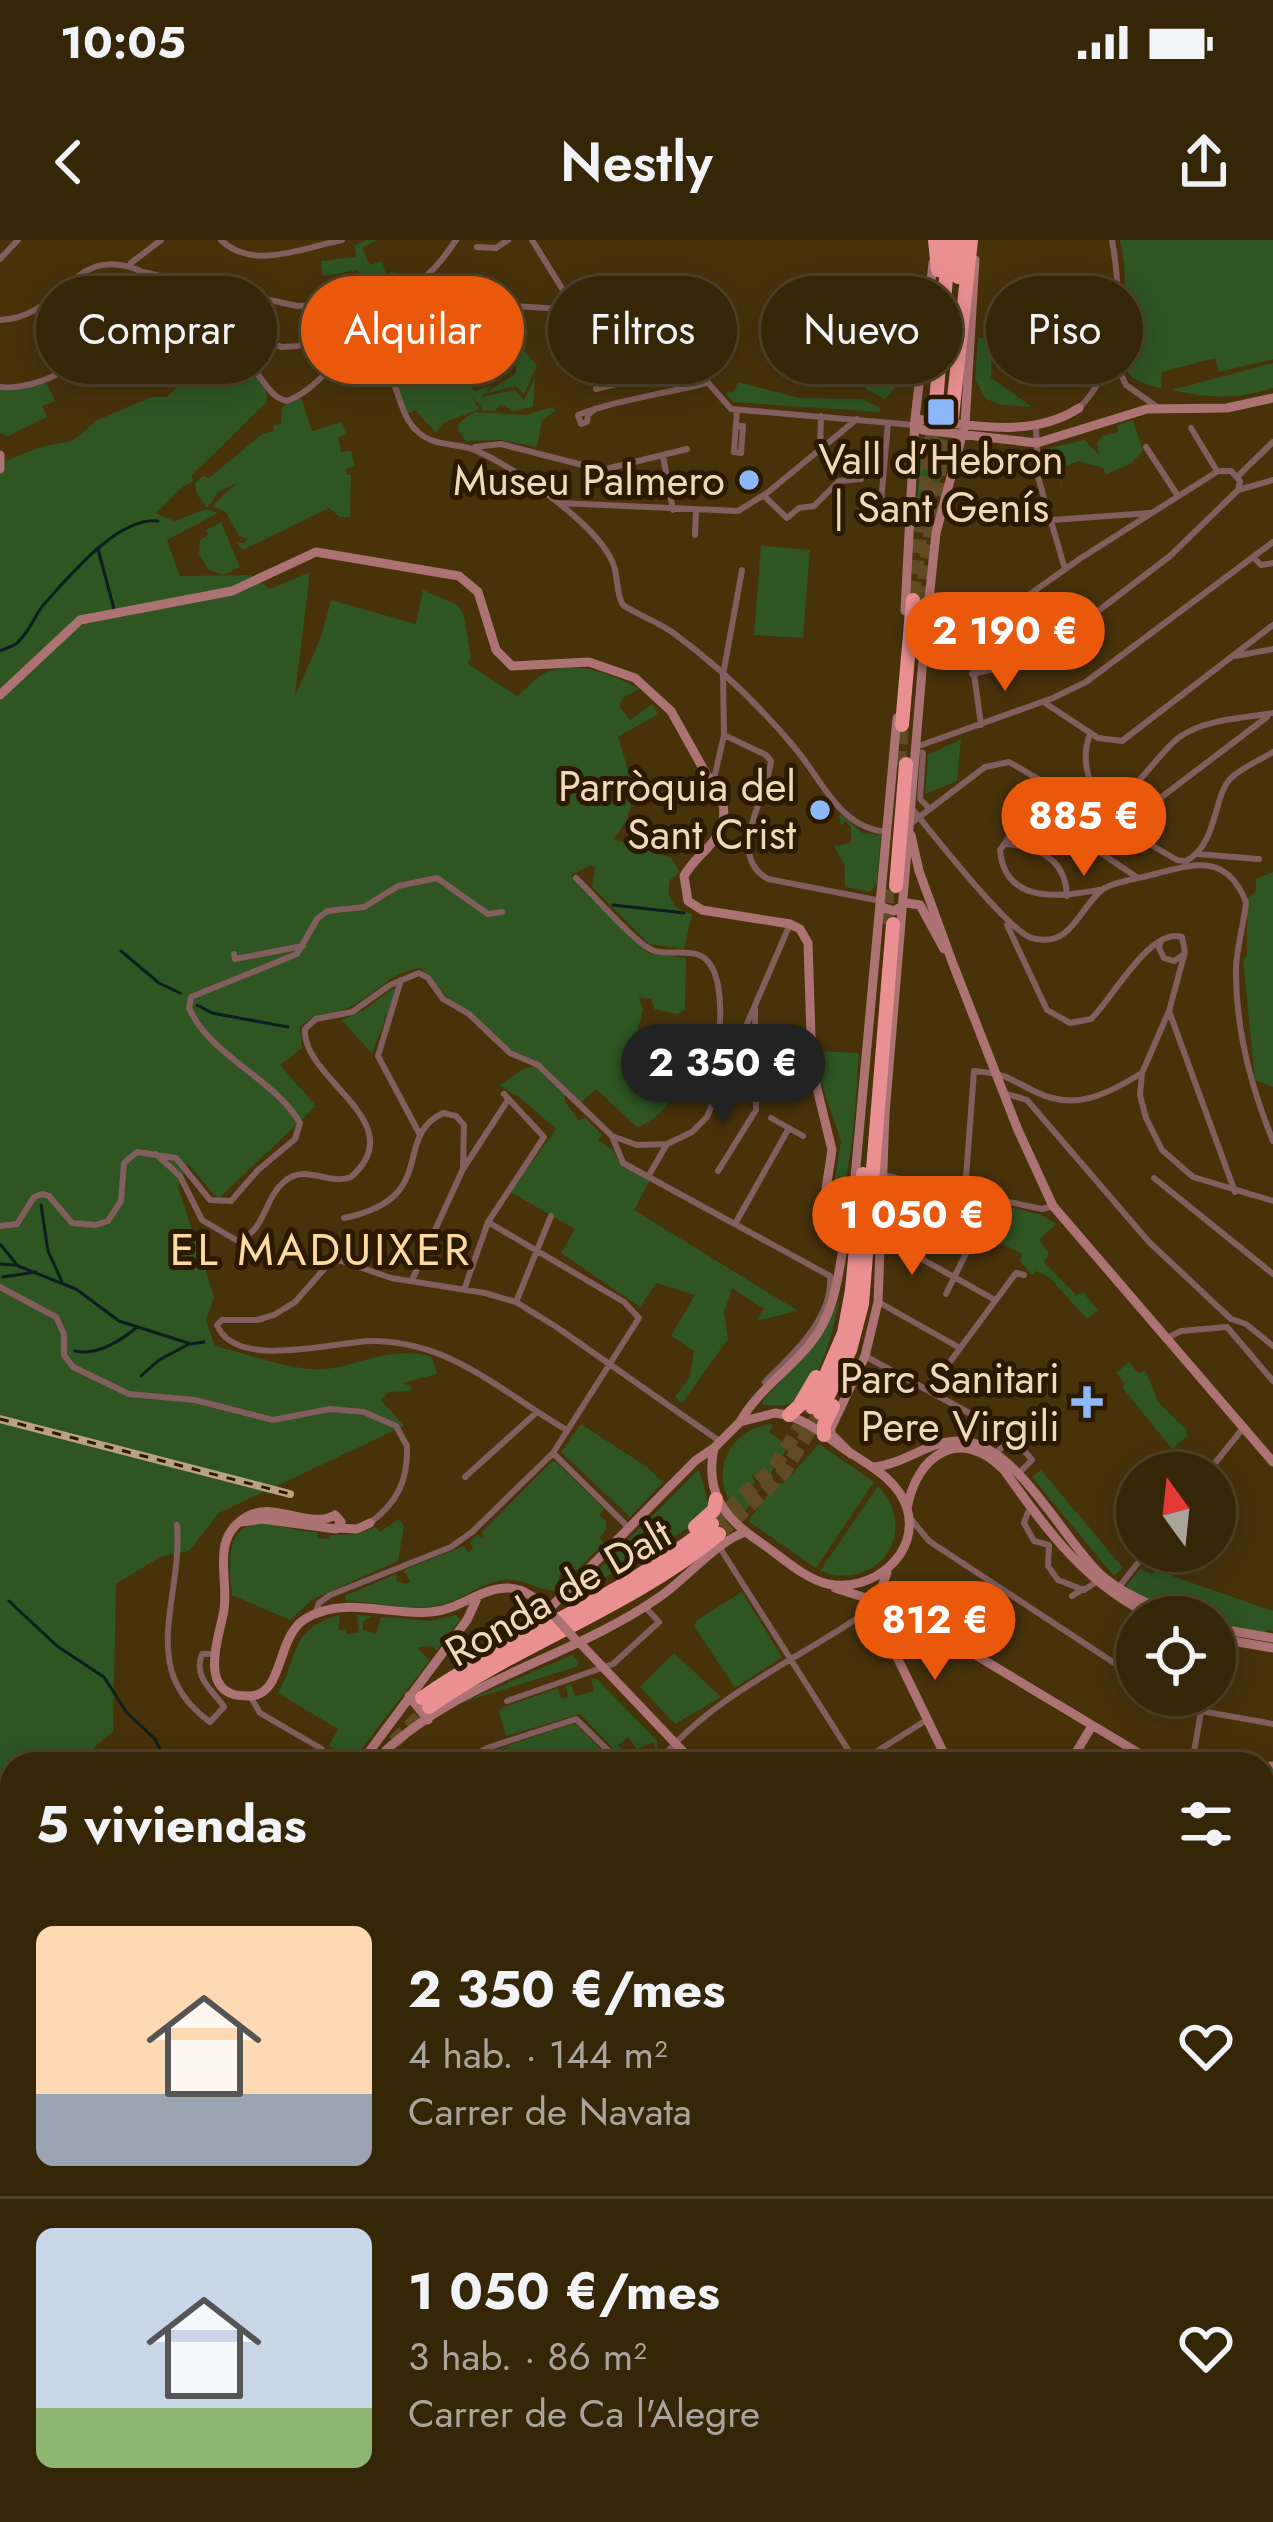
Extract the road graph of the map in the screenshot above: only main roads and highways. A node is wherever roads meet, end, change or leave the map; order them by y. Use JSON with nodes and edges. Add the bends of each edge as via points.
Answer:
{"nodes":[{"id":1,"x":935,"y":240,"type":"edge"},
{"id":2,"x":949,"y":240,"type":"edge"},
{"id":3,"x":961,"y":240,"type":"edge"},
{"id":4,"x":974,"y":240,"type":"edge"},
{"id":5,"x":940,"y":421,"type":"junction"},
{"id":6,"x":917,"y":600,"type":"tunnel mouth"},
{"id":7,"x":909,"y":727,"type":"tunnel mouth"},
{"id":8,"x":910,"y":751,"type":"tunnel mouth"},
{"id":9,"x":890,"y":897,"type":"tunnel mouth"},
{"id":10,"x":889,"y":924,"type":"tunnel mouth"},
{"id":11,"x":864,"y":1224,"type":"junction"},
{"id":12,"x":816,"y":1410,"type":"tunnel mouth"},
{"id":13,"x":789,"y":1415,"type":"road end"},
{"id":14,"x":824,"y":1435,"type":"tunnel mouth"},
{"id":15,"x":716,"y":1499,"type":"road end"},
{"id":16,"x":720,"y":1537,"type":"tunnel mouth"},
{"id":17,"x":524,"y":1647,"type":"junction"},
{"id":18,"x":422,"y":1705,"type":"tunnel mouth"}],
"edges":[{"from":1,"to":5,"type":"highway"},
{"from":2,"to":5,"type":"highway"},
{"from":3,"to":5,"type":"highway"},
{"from":4,"to":5,"type":"highway"},
{"from":6,"to":7,"type":"highway"},
{"from":8,"to":9,"type":"highway"},
{"from":10,"to":11,"type":"highway"},
{"from":11,"to":12,"type":"highway","via":[[844,1333]]},
{"from":11,"to":13,"type":"highway","via":[[829,1350]]},
{"from":11,"to":14,"type":"highway","via":[[874,1256],[865,1328]]},
{"from":15,"to":17,"type":"highway","via":[[712,1513],[649,1562]]},
{"from":16,"to":17,"type":"highway","name":"Ronda de Dalt","via":[[626,1600]]},
{"from":17,"to":18,"type":"highway","name":"Ronda de Dalt"}]}
